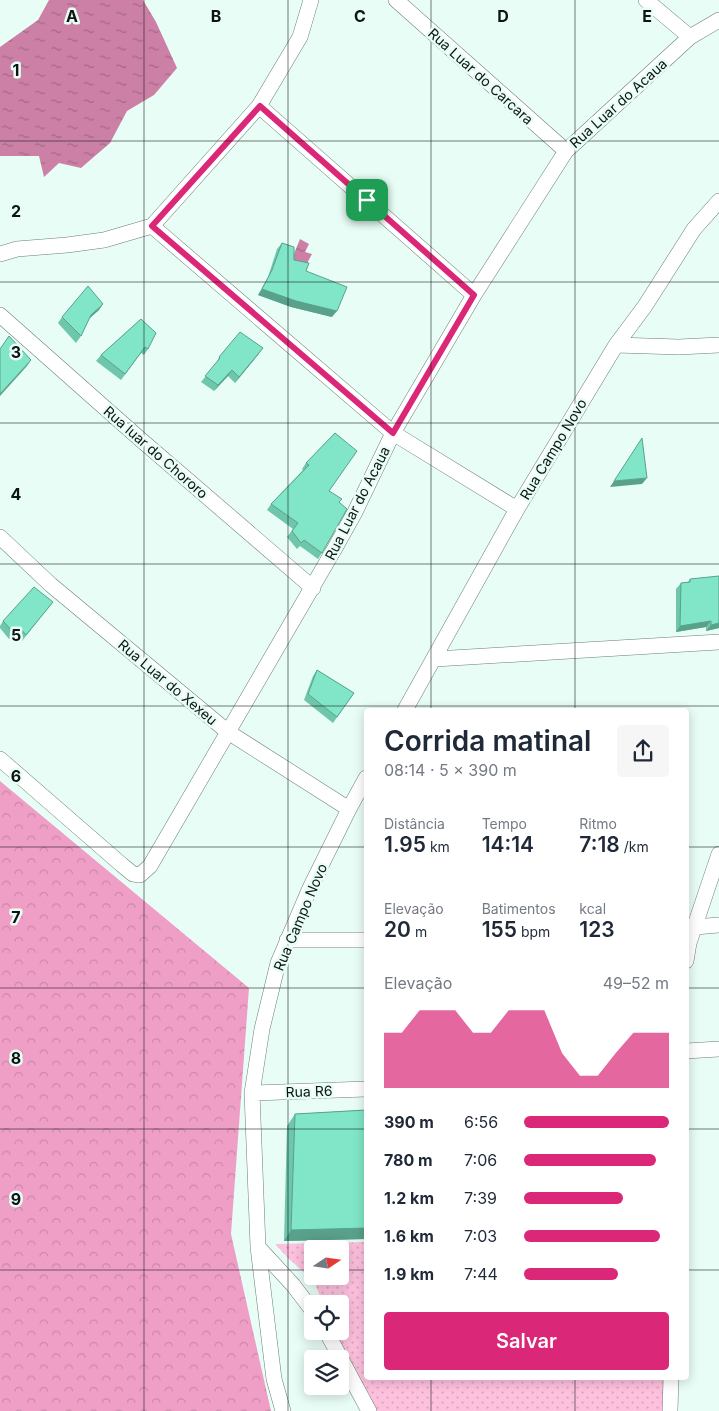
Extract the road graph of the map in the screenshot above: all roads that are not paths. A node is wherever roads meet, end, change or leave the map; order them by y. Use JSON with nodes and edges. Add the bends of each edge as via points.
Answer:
{"nodes":[{"id":1,"x":311,"y":0,"type":"edge"},
{"id":2,"x":396,"y":0,"type":"edge"},
{"id":3,"x":646,"y":0,"type":"edge"},
{"id":4,"x":719,"y":20,"type":"edge"},
{"id":5,"x":690,"y":38,"type":"junction"},
{"id":6,"x":260,"y":106,"type":"junction"},
{"id":7,"x":566,"y":151,"type":"junction"},
{"id":8,"x":716,"y":206,"type":"edge"},
{"id":9,"x":152,"y":226,"type":"junction"},
{"id":10,"x":0,"y":254,"type":"edge"},
{"id":11,"x":474,"y":295,"type":"junction"},
{"id":12,"x":0,"y":315,"type":"edge"},
{"id":13,"x":616,"y":345,"type":"junction"},
{"id":14,"x":719,"y":345,"type":"edge"},
{"id":15,"x":393,"y":433,"type":"junction"},
{"id":16,"x":516,"y":509,"type":"junction"},
{"id":17,"x":0,"y":538,"type":"edge"},
{"id":18,"x":313,"y":588,"type":"junction"},
{"id":19,"x":719,"y":642,"type":"edge"},
{"id":20,"x":435,"y":659,"type":"junction"},
{"id":21,"x":406,"y":708,"type":"edge"},
{"id":22,"x":228,"y":732,"type":"junction"},
{"id":23,"x":0,"y":759,"type":"edge"},
{"id":24,"x":364,"y":782,"type":"edge"},
{"id":25,"x":349,"y":809,"type":"junction"},
{"id":26,"x":719,"y":854,"type":"edge"},
{"id":27,"x":719,"y":925,"type":"edge"},
{"id":28,"x":695,"y":926,"type":"junction"},
{"id":29,"x":287,"y":940,"type":"junction"},
{"id":30,"x":364,"y":940,"type":"edge"},
{"id":31,"x":689,"y":941,"type":"edge"},
{"id":32,"x":719,"y":1049,"type":"edge"},
{"id":33,"x":689,"y":1051,"type":"edge"},
{"id":34,"x":364,"y":1089,"type":"edge"},
{"id":35,"x":252,"y":1093,"type":"junction"},
{"id":36,"x":258,"y":1247,"type":"junction"},
{"id":37,"x":304,"y":1299,"type":"edge"},
{"id":38,"x":331,"y":1340,"type":"edge"},
{"id":39,"x":671,"y":1380,"type":"edge"},
{"id":40,"x":283,"y":1411,"type":"edge"},
{"id":41,"x":369,"y":1411,"type":"edge"},
{"id":42,"x":670,"y":1411,"type":"edge"}],
"edges":[{"from":1,"to":6,"type":"street","via":[[300,37]]},
{"from":2,"to":7,"type":"street","name":"Rua Luar do Carcara"},
{"from":3,"to":5,"type":"street"},
{"from":4,"to":5,"type":"street","name":"Rua Luar do Acaua"},
{"from":5,"to":7,"type":"street","name":"Rua Luar do Acaua"},
{"from":6,"to":9,"type":"street"},
{"from":6,"to":11,"type":"street"},
{"from":7,"to":11,"type":"street","name":"Rua Luar do Acaua"},
{"from":8,"to":13,"type":"street","name":"Rua Campo Novo","via":[[694,229]]},
{"from":9,"to":10,"type":"street","via":[[104,240],[17,249]]},
{"from":9,"to":15,"type":"street"},
{"from":11,"to":15,"type":"street","name":"Rua Luar do Acaua"},
{"from":12,"to":18,"type":"street","name":"Rua luar do Chororo"},
{"from":13,"to":14,"type":"street"},
{"from":13,"to":16,"type":"street","name":"Rua Campo Novo"},
{"from":15,"to":16,"type":"street"},
{"from":15,"to":18,"type":"street","name":"Rua Luar do Acaua"},
{"from":16,"to":20,"type":"street","name":"Rua Campo Novo"},
{"from":17,"to":22,"type":"street","name":"Rua Luar do Xexeu","via":[[51,585]]},
{"from":18,"to":22,"type":"street","name":"Rua Luar do Acaua"},
{"from":19,"to":20,"type":"street"},
{"from":20,"to":21,"type":"street","name":"Rua Campo Novo"},
{"from":22,"to":23,"type":"street","name":"Rua Luar do Acaua","via":[[150,866],[140,875],[122,866]]},
{"from":22,"to":25,"type":"street","name":"Rua Luar do Xexeu"},
{"from":24,"to":25,"type":"street","name":"Rua Campo Novo"},
{"from":25,"to":29,"type":"street","name":"Rua Campo Novo"},
{"from":26,"to":28,"type":"street"},
{"from":27,"to":28,"type":"street"},
{"from":28,"to":31,"type":"street"},
{"from":29,"to":30,"type":"street"},
{"from":29,"to":35,"type":"street","name":"Rua Campo Novo","via":[[262,1029]]},
{"from":32,"to":33,"type":"street"},
{"from":34,"to":35,"type":"street","name":"Rua R6"},
{"from":35,"to":36,"type":"street","name":"Rua Campo Novo"},
{"from":36,"to":37,"type":"street"},
{"from":36,"to":40,"type":"street","name":"Rua Campo Novo","via":[[274,1380]]},
{"from":38,"to":41,"type":"street"},
{"from":39,"to":42,"type":"street"}]}
